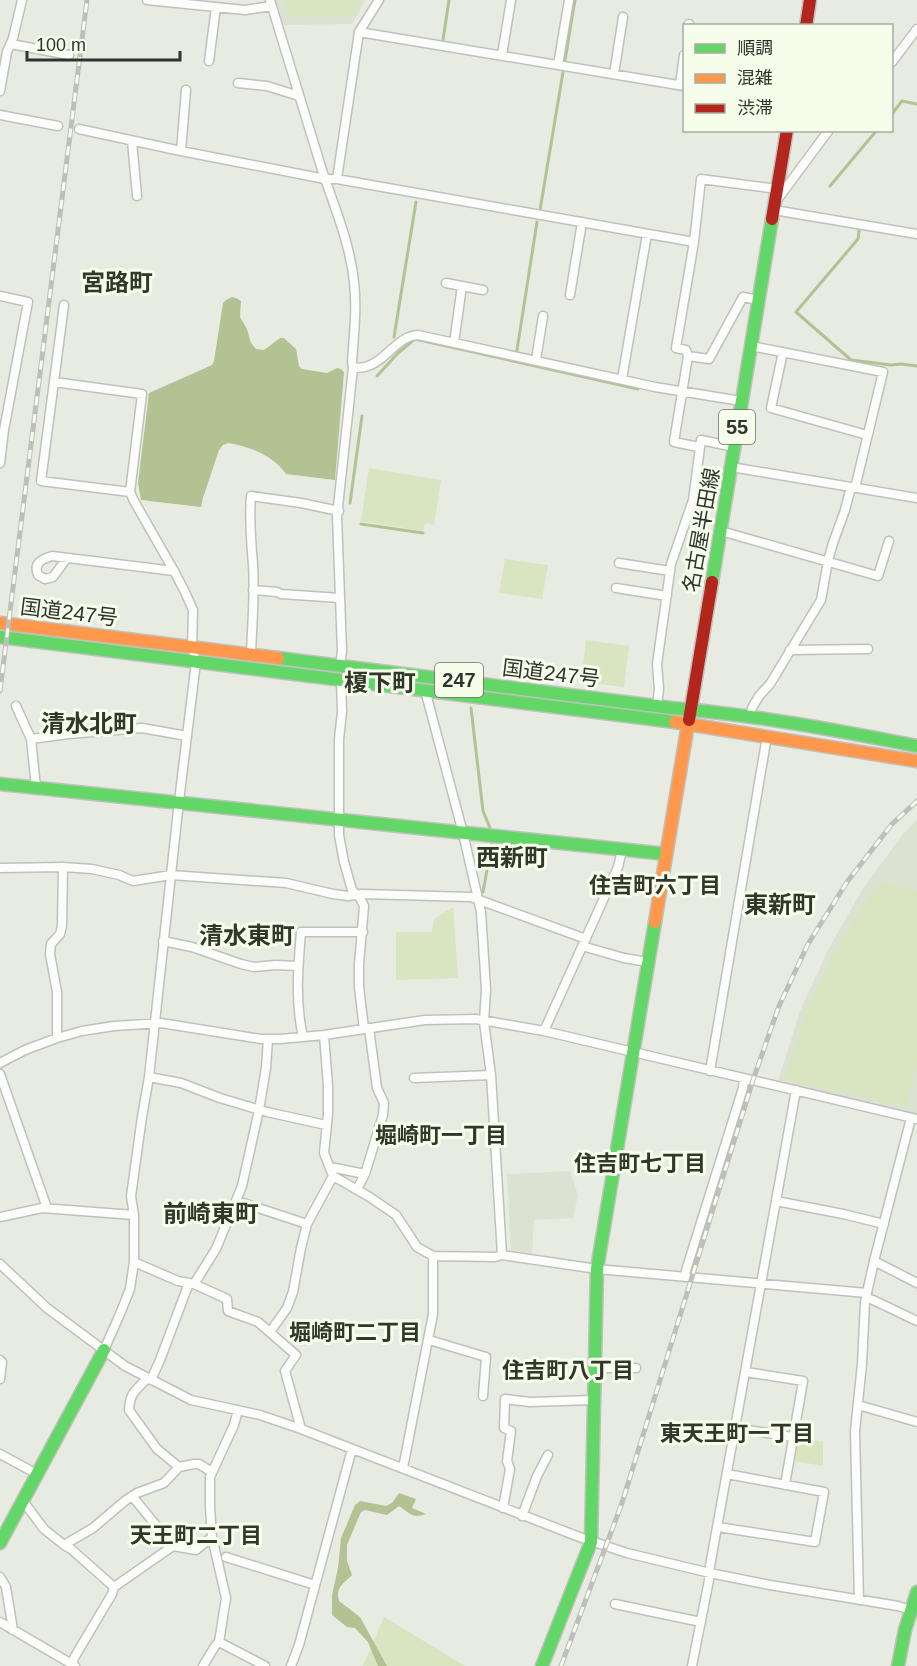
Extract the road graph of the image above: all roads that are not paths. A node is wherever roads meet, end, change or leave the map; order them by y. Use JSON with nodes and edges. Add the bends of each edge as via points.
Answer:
{"nodes":[{"id":1,"x":22,"y":0,"type":"edge"},
{"id":2,"x":147,"y":0,"type":"edge"},
{"id":3,"x":379,"y":0,"type":"edge"},
{"id":4,"x":511,"y":0,"type":"edge"},
{"id":5,"x":569,"y":0,"type":"edge"},
{"id":6,"x":810,"y":0,"type":"edge"},
{"id":7,"x":271,"y":3,"type":"edge"},
{"id":8,"x":216,"y":7,"type":"junction"},
{"id":9,"x":623,"y":17,"type":"dead end"},
{"id":10,"x":806,"y":24,"type":"edge"},
{"id":11,"x":917,"y":29,"type":"edge"},
{"id":12,"x":359,"y":32,"type":"junction"},
{"id":13,"x":10,"y":44,"type":"junction"},
{"id":14,"x":69,"y":55,"type":"dead end"},
{"id":15,"x":501,"y":55,"type":"junction"},
{"id":16,"x":893,"y":59,"type":"edge"},
{"id":17,"x":209,"y":61,"type":"dead end"},
{"id":18,"x":558,"y":65,"type":"junction"},
{"id":19,"x":683,"y":70,"type":"edge"},
{"id":20,"x":614,"y":74,"type":"junction"},
{"id":21,"x":238,"y":83,"type":"dead end"},
{"id":22,"x":682,"y":85,"type":"edge"},
{"id":23,"x":186,"y":90,"type":"dead end"},
{"id":24,"x":0,"y":91,"type":"edge"},
{"id":25,"x":300,"y":96,"type":"junction"},
{"id":26,"x":0,"y":115,"type":"edge"},
{"id":27,"x":58,"y":126,"type":"dead end"},
{"id":28,"x":79,"y":129,"type":"dead end"},
{"id":29,"x":787,"y":132,"type":"edge"},
{"id":30,"x":828,"y":132,"type":"edge"},
{"id":31,"x":132,"y":141,"type":"junction"},
{"id":32,"x":181,"y":151,"type":"junction"},
{"id":33,"x":325,"y":178,"type":"junction"},
{"id":34,"x":337,"y":179,"type":"junction"},
{"id":35,"x":777,"y":189,"type":"junction"},
{"id":36,"x":137,"y":196,"type":"dead end"},
{"id":37,"x":774,"y":207,"type":"junction"},
{"id":38,"x":582,"y":222,"type":"junction"},
{"id":39,"x":646,"y":234,"type":"junction"},
{"id":40,"x":917,"y":234,"type":"edge"},
{"id":41,"x":694,"y":242,"type":"junction"},
{"id":42,"x":446,"y":283,"type":"dead end"},
{"id":43,"x":462,"y":286,"type":"junction"},
{"id":44,"x":483,"y":290,"type":"dead end"},
{"id":45,"x":570,"y":295,"type":"dead end"},
{"id":46,"x":0,"y":296,"type":"edge"},
{"id":47,"x":758,"y":300,"type":"junction"},
{"id":48,"x":64,"y":304,"type":"dead end"},
{"id":49,"x":543,"y":316,"type":"dead end"},
{"id":50,"x":454,"y":343,"type":"junction"},
{"id":51,"x":751,"y":346,"type":"junction"},
{"id":52,"x":783,"y":352,"type":"junction"},
{"id":53,"x":688,"y":356,"type":"junction"},
{"id":54,"x":536,"y":360,"type":"junction"},
{"id":55,"x":353,"y":368,"type":"junction"},
{"id":56,"x":622,"y":379,"type":"junction"},
{"id":57,"x":54,"y":382,"type":"junction"},
{"id":58,"x":682,"y":391,"type":"junction"},
{"id":59,"x":741,"y":401,"type":"junction"},
{"id":60,"x":2,"y":430,"type":"edge"},
{"id":61,"x":867,"y":435,"type":"junction"},
{"id":62,"x":699,"y":447,"type":"junction"},
{"id":63,"x":734,"y":447,"type":"junction"},
{"id":64,"x":0,"y":463,"type":"edge"},
{"id":65,"x":731,"y":467,"type":"junction"},
{"id":66,"x":853,"y":487,"type":"junction"},
{"id":67,"x":130,"y":492,"type":"junction"},
{"id":68,"x":917,"y":498,"type":"edge"},
{"id":69,"x":339,"y":511,"type":"junction"},
{"id":70,"x":721,"y":531,"type":"junction"},
{"id":71,"x":889,"y":541,"type":"dead end"},
{"id":72,"x":67,"y":558,"type":"dead end"},
{"id":73,"x":828,"y":561,"type":"junction"},
{"id":74,"x":620,"y":563,"type":"dead end"},
{"id":75,"x":174,"y":571,"type":"junction"},
{"id":76,"x":670,"y":571,"type":"junction"},
{"id":77,"x":616,"y":588,"type":"dead end"},
{"id":78,"x":253,"y":590,"type":"junction"},
{"id":79,"x":667,"y":596,"type":"junction"},
{"id":80,"x":340,"y":598,"type":"junction"},
{"id":81,"x":0,"y":623,"type":"edge"},
{"id":82,"x":0,"y":637,"type":"edge"},
{"id":83,"x":192,"y":647,"type":"junction"},
{"id":84,"x":868,"y":649,"type":"dead end"},
{"id":85,"x":790,"y":650,"type":"junction"},
{"id":86,"x":251,"y":654,"type":"junction"},
{"id":87,"x":196,"y":663,"type":"junction"},
{"id":88,"x":340,"y":665,"type":"junction"},
{"id":89,"x":341,"y":680,"type":"junction"},
{"id":90,"x":425,"y":690,"type":"junction"},
{"id":91,"x":16,"y":706,"type":"dead end"},
{"id":92,"x":657,"y":706,"type":"junction"},
{"id":93,"x":690,"y":709,"type":"junction"},
{"id":94,"x":750,"y":717,"type":"junction"},
{"id":95,"x":688,"y":724,"type":"junction"},
{"id":96,"x":187,"y":736,"type":"junction"},
{"id":97,"x":767,"y":736,"type":"junction"},
{"id":98,"x":31,"y":739,"type":"junction"},
{"id":99,"x":917,"y":746,"type":"edge"},
{"id":100,"x":917,"y":761,"type":"edge"},
{"id":101,"x":0,"y":783,"type":"edge"},
{"id":102,"x":36,"y":787,"type":"junction"},
{"id":103,"x":179,"y":801,"type":"junction"},
{"id":104,"x":339,"y":819,"type":"junction"},
{"id":105,"x":463,"y":833,"type":"junction"},
{"id":106,"x":622,"y":850,"type":"junction"},
{"id":107,"x":666,"y":854,"type":"junction"},
{"id":108,"x":63,"y":867,"type":"junction"},
{"id":109,"x":0,"y":868,"type":"edge"},
{"id":110,"x":171,"y":875,"type":"junction"},
{"id":111,"x":356,"y":894,"type":"junction"},
{"id":112,"x":478,"y":899,"type":"junction"},
{"id":113,"x":363,"y":932,"type":"junction"},
{"id":114,"x":163,"y":941,"type":"junction"},
{"id":115,"x":584,"y":943,"type":"junction"},
{"id":116,"x":648,"y":962,"type":"junction"},
{"id":117,"x":298,"y":966,"type":"junction"},
{"id":118,"x":484,"y":1022,"type":"junction"},
{"id":119,"x":154,"y":1024,"type":"junction"},
{"id":120,"x":366,"y":1029,"type":"junction"},
{"id":121,"x":544,"y":1031,"type":"junction"},
{"id":122,"x":324,"y":1035,"type":"junction"},
{"id":123,"x":303,"y":1037,"type":"junction"},
{"id":124,"x":57,"y":1038,"type":"junction"},
{"id":125,"x":268,"y":1039,"type":"junction"},
{"id":126,"x":633,"y":1053,"type":"junction"},
{"id":127,"x":0,"y":1063,"type":"edge"},
{"id":128,"x":710,"y":1071,"type":"junction"},
{"id":129,"x":0,"y":1074,"type":"edge"},
{"id":130,"x":491,"y":1075,"type":"junction"},
{"id":131,"x":149,"y":1077,"type":"junction"},
{"id":132,"x":414,"y":1078,"type":"dead end"},
{"id":133,"x":744,"y":1079,"type":"junction"},
{"id":134,"x":796,"y":1090,"type":"junction"},
{"id":135,"x":259,"y":1110,"type":"junction"},
{"id":136,"x":914,"y":1118,"type":"edge"},
{"id":137,"x":326,"y":1125,"type":"junction"},
{"id":138,"x":331,"y":1172,"type":"junction"},
{"id":139,"x":365,"y":1174,"type":"junction"},
{"id":140,"x":357,"y":1189,"type":"junction"},
{"id":141,"x":237,"y":1201,"type":"junction"},
{"id":142,"x":776,"y":1201,"type":"junction"},
{"id":143,"x":47,"y":1208,"type":"junction"},
{"id":144,"x":134,"y":1215,"type":"junction"},
{"id":145,"x":0,"y":1217,"type":"edge"},
{"id":146,"x":308,"y":1224,"type":"junction"},
{"id":147,"x":884,"y":1224,"type":"junction"},
{"id":148,"x":502,"y":1255,"type":"junction"},
{"id":149,"x":433,"y":1256,"type":"junction"},
{"id":150,"x":874,"y":1261,"type":"junction"},
{"id":151,"x":134,"y":1262,"type":"junction"},
{"id":152,"x":0,"y":1264,"type":"edge"},
{"id":153,"x":597,"y":1269,"type":"junction"},
{"id":154,"x":684,"y":1277,"type":"junction"},
{"id":155,"x":917,"y":1283,"type":"edge"},
{"id":156,"x":191,"y":1284,"type":"junction"},
{"id":157,"x":761,"y":1285,"type":"junction"},
{"id":158,"x":866,"y":1296,"type":"junction"},
{"id":159,"x":917,"y":1322,"type":"edge"},
{"id":160,"x":270,"y":1332,"type":"junction"},
{"id":161,"x":429,"y":1340,"type":"junction"},
{"id":162,"x":104,"y":1350,"type":"junction"},
{"id":163,"x":0,"y":1360,"type":"edge"},
{"id":164,"x":595,"y":1368,"type":"junction"},
{"id":165,"x":636,"y":1368,"type":"dead end"},
{"id":166,"x":746,"y":1371,"type":"junction"},
{"id":167,"x":0,"y":1379,"type":"edge"},
{"id":168,"x":149,"y":1379,"type":"junction"},
{"id":169,"x":483,"y":1396,"type":"dead end"},
{"id":170,"x":594,"y":1400,"type":"junction"},
{"id":171,"x":858,"y":1405,"type":"junction"},
{"id":172,"x":238,"y":1410,"type":"junction"},
{"id":173,"x":917,"y":1422,"type":"edge"},
{"id":174,"x":735,"y":1428,"type":"junction"},
{"id":175,"x":301,"y":1429,"type":"junction"},
{"id":176,"x":794,"y":1437,"type":"junction"},
{"id":177,"x":352,"y":1449,"type":"junction"},
{"id":178,"x":0,"y":1454,"type":"edge"},
{"id":179,"x":548,"y":1455,"type":"dead end"},
{"id":180,"x":179,"y":1467,"type":"junction"},
{"id":181,"x":403,"y":1468,"type":"junction"},
{"id":182,"x":212,"y":1472,"type":"junction"},
{"id":183,"x":37,"y":1474,"type":"junction"},
{"id":184,"x":728,"y":1474,"type":"junction"},
{"id":185,"x":785,"y":1485,"type":"junction"},
{"id":186,"x":132,"y":1496,"type":"junction"},
{"id":187,"x":23,"y":1501,"type":"junction"},
{"id":188,"x":503,"y":1508,"type":"junction"},
{"id":189,"x":522,"y":1516,"type":"junction"},
{"id":190,"x":718,"y":1527,"type":"junction"},
{"id":191,"x":212,"y":1537,"type":"junction"},
{"id":192,"x":591,"y":1542,"type":"junction"},
{"id":193,"x":0,"y":1543,"type":"edge"},
{"id":194,"x":64,"y":1545,"type":"junction"},
{"id":195,"x":173,"y":1546,"type":"junction"},
{"id":196,"x":226,"y":1557,"type":"dead end"},
{"id":197,"x":710,"y":1573,"type":"junction"},
{"id":198,"x":0,"y":1577,"type":"edge"},
{"id":199,"x":315,"y":1585,"type":"junction"},
{"id":200,"x":114,"y":1587,"type":"junction"},
{"id":201,"x":917,"y":1592,"type":"edge"},
{"id":202,"x":859,"y":1600,"type":"junction"},
{"id":203,"x":615,"y":1604,"type":"dead end"},
{"id":204,"x":914,"y":1611,"type":"edge"},
{"id":205,"x":0,"y":1622,"type":"edge"},
{"id":206,"x":701,"y":1622,"type":"junction"},
{"id":207,"x":13,"y":1630,"type":"junction"},
{"id":208,"x":219,"y":1642,"type":"junction"},
{"id":209,"x":72,"y":1665,"type":"edge"},
{"id":210,"x":203,"y":1666,"type":"edge"},
{"id":211,"x":265,"y":1666,"type":"edge"},
{"id":212,"x":291,"y":1666,"type":"edge"},
{"id":213,"x":542,"y":1666,"type":"edge"},
{"id":214,"x":692,"y":1666,"type":"edge"},
{"id":215,"x":898,"y":1666,"type":"edge"}],
"edges":[{"from":1,"to":13,"type":"street"},
{"from":2,"to":8,"type":"street"},
{"from":3,"to":12,"type":"street"},
{"from":4,"to":15,"type":"street"},
{"from":5,"to":18,"type":"street"},
{"from":6,"to":10,"type":"main road"},
{"from":7,"to":8,"type":"street","via":[[245,10]]},
{"from":7,"to":25,"type":"street"},
{"from":8,"to":17,"type":"street"},
{"from":9,"to":20,"type":"street"},
{"from":11,"to":16,"type":"street"},
{"from":12,"to":15,"type":"street"},
{"from":12,"to":34,"type":"street"},
{"from":13,"to":14,"type":"street"},
{"from":13,"to":24,"type":"street"},
{"from":15,"to":18,"type":"street"},
{"from":18,"to":20,"type":"street"},
{"from":19,"to":22,"type":"street"},
{"from":20,"to":22,"type":"street"},
{"from":21,"to":25,"type":"street","via":[[267,86]]},
{"from":23,"to":32,"type":"street"},
{"from":25,"to":33,"type":"street"},
{"from":26,"to":27,"type":"street"},
{"from":28,"to":31,"type":"street"},
{"from":29,"to":35,"type":"main road","name":"名古屋半田線","number":"55"},
{"from":30,"to":37,"type":"street"},
{"from":31,"to":32,"type":"street"},
{"from":31,"to":36,"type":"street"},
{"from":32,"to":33,"type":"street"},
{"from":33,"to":34,"type":"street"},
{"from":33,"to":55,"type":"street","via":[[353,273]]},
{"from":34,"to":38,"type":"street"},
{"from":35,"to":37,"type":"main road","name":"名古屋半田線","number":"55"},
{"from":35,"to":41,"type":"street","via":[[701,179]]},
{"from":37,"to":40,"type":"street"},
{"from":37,"to":47,"type":"main road","name":"名古屋半田線","number":"55"},
{"from":38,"to":39,"type":"street"},
{"from":38,"to":45,"type":"street"},
{"from":39,"to":41,"type":"street"},
{"from":39,"to":56,"type":"street"},
{"from":41,"to":53,"type":"street","via":[[676,348],[686,350]]},
{"from":42,"to":43,"type":"street"},
{"from":43,"to":44,"type":"street"},
{"from":43,"to":50,"type":"street"},
{"from":46,"to":60,"type":"street","via":[[28,302]]},
{"from":47,"to":51,"type":"main road","name":"名古屋半田線","number":"55"},
{"from":47,"to":53,"type":"street","via":[[743,297],[709,359]]},
{"from":48,"to":57,"type":"street"},
{"from":49,"to":54,"type":"street"},
{"from":50,"to":54,"type":"street"},
{"from":50,"to":55,"type":"street","via":[[413,335],[375,363]]},
{"from":51,"to":52,"type":"street"},
{"from":51,"to":59,"type":"main road","name":"名古屋半田線","number":"55"},
{"from":52,"to":61,"type":"street","via":[[771,408]]},
{"from":52,"to":61,"type":"street","via":[[883,372]]},
{"from":53,"to":58,"type":"street"},
{"from":54,"to":56,"type":"street"},
{"from":55,"to":69,"type":"street"},
{"from":56,"to":58,"type":"street"},
{"from":57,"to":67,"type":"street","via":[[142,394]]},
{"from":57,"to":67,"type":"street","via":[[41,481]]},
{"from":58,"to":59,"type":"street"},
{"from":58,"to":62,"type":"street","via":[[674,442]]},
{"from":59,"to":63,"type":"main road","name":"名古屋半田線","number":"55"},
{"from":60,"to":64,"type":"street"},
{"from":61,"to":66,"type":"street"},
{"from":62,"to":63,"type":"street","via":[[700,440]]},
{"from":62,"to":76,"type":"street","via":[[693,500]]},
{"from":63,"to":65,"type":"main road","name":"名古屋半田線","number":"55"},
{"from":65,"to":66,"type":"street"},
{"from":65,"to":70,"type":"main road","name":"名古屋半田線","number":"55"},
{"from":66,"to":68,"type":"street"},
{"from":66,"to":73,"type":"street"},
{"from":67,"to":75,"type":"street"},
{"from":69,"to":78,"type":"street","via":[[251,496]]},
{"from":69,"to":80,"type":"street"},
{"from":70,"to":73,"type":"street"},
{"from":70,"to":93,"type":"main road","name":"名古屋半田線","number":"55"},
{"from":71,"to":73,"type":"street","via":[[878,576]]},
{"from":72,"to":75,"type":"street"},
{"from":73,"to":85,"type":"street","via":[[821,600]]},
{"from":74,"to":76,"type":"street"},
{"from":75,"to":83,"type":"street","via":[[193,610]]},
{"from":76,"to":79,"type":"street"},
{"from":77,"to":79,"type":"street"},
{"from":78,"to":80,"type":"street"},
{"from":78,"to":86,"type":"street"},
{"from":79,"to":92,"type":"street","via":[[657,664]]},
{"from":80,"to":88,"type":"street"},
{"from":81,"to":83,"type":"main road","name":"国道247号","number":"247"},
{"from":82,"to":87,"type":"main road","name":"国道247号","number":"247"},
{"from":83,"to":86,"type":"main road","name":"国道247号","number":"247"},
{"from":83,"to":87,"type":"street"},
{"from":84,"to":85,"type":"street"},
{"from":85,"to":94,"type":"street","via":[[759,696]]},
{"from":86,"to":88,"type":"main road","name":"国道247号","number":"247"},
{"from":87,"to":89,"type":"main road","name":"国道247号","number":"247"},
{"from":87,"to":96,"type":"street"},
{"from":88,"to":92,"type":"main road","name":"国道247号","number":"247"},
{"from":89,"to":90,"type":"main road","name":"国道247号","number":"247"},
{"from":89,"to":104,"type":"street"},
{"from":90,"to":95,"type":"main road","name":"国道247号","number":"247"},
{"from":90,"to":105,"type":"street"},
{"from":91,"to":98,"type":"street"},
{"from":92,"to":93,"type":"main road","name":"国道247号","number":"247"},
{"from":93,"to":94,"type":"main road","name":"国道247号","number":"247"},
{"from":93,"to":95,"type":"main road","name":"名古屋半田線","number":"55"},
{"from":94,"to":99,"type":"main road","name":"国道247号","number":"247"},
{"from":95,"to":97,"type":"main road","name":"国道247号","number":"247"},
{"from":95,"to":107,"type":"main road","name":"名古屋半田線"},
{"from":96,"to":98,"type":"street","via":[[142,728]]},
{"from":96,"to":103,"type":"street"},
{"from":97,"to":100,"type":"main road","name":"国道247号","number":"247"},
{"from":97,"to":128,"type":"street"},
{"from":98,"to":102,"type":"street"},
{"from":101,"to":102,"type":"main road"},
{"from":102,"to":103,"type":"main road"},
{"from":103,"to":104,"type":"main road"},
{"from":103,"to":110,"type":"street"},
{"from":104,"to":105,"type":"main road"},
{"from":104,"to":111,"type":"street","via":[[344,862]]},
{"from":105,"to":106,"type":"main road"},
{"from":105,"to":112,"type":"street"},
{"from":106,"to":107,"type":"main road"},
{"from":106,"to":115,"type":"street"},
{"from":107,"to":116,"type":"main road","name":"名古屋半田線"},
{"from":108,"to":109,"type":"street"},
{"from":108,"to":110,"type":"street","via":[[92,869],[133,881]]},
{"from":108,"to":124,"type":"street","via":[[62,926],[51,944],[50,954],[57,992]]},
{"from":110,"to":111,"type":"street","via":[[275,882],[333,894]]},
{"from":110,"to":114,"type":"street"},
{"from":111,"to":112,"type":"street"},
{"from":111,"to":113,"type":"street","via":[[364,906]]},
{"from":112,"to":115,"type":"street"},
{"from":112,"to":118,"type":"street","via":[[486,989]]},
{"from":113,"to":117,"type":"street","via":[[301,933]]},
{"from":113,"to":120,"type":"street","via":[[359,987]]},
{"from":114,"to":117,"type":"street","via":[[255,967]]},
{"from":114,"to":119,"type":"street"},
{"from":115,"to":116,"type":"street"},
{"from":115,"to":121,"type":"street"},
{"from":116,"to":126,"type":"main road","name":"名古屋半田線"},
{"from":117,"to":123,"type":"street","via":[[297,1000]]},
{"from":118,"to":120,"type":"street","via":[[425,1020]]},
{"from":118,"to":121,"type":"street"},
{"from":118,"to":130,"type":"street"},
{"from":119,"to":124,"type":"street","via":[[114,1026]]},
{"from":119,"to":125,"type":"street"},
{"from":119,"to":131,"type":"street"},
{"from":120,"to":122,"type":"street"},
{"from":120,"to":139,"type":"street","via":[[377,1088],[384,1103]]},
{"from":121,"to":126,"type":"street"},
{"from":122,"to":123,"type":"street"},
{"from":122,"to":137,"type":"street"},
{"from":123,"to":125,"type":"street"},
{"from":124,"to":127,"type":"street"},
{"from":125,"to":135,"type":"street"},
{"from":126,"to":128,"type":"street"},
{"from":126,"to":153,"type":"main road","name":"名古屋半田線"},
{"from":128,"to":133,"type":"street"},
{"from":129,"to":143,"type":"street"},
{"from":130,"to":132,"type":"street"},
{"from":130,"to":148,"type":"street"},
{"from":131,"to":135,"type":"street","via":[[181,1083]]},
{"from":131,"to":144,"type":"street","via":[[131,1196]]},
{"from":133,"to":134,"type":"street"},
{"from":133,"to":154,"type":"street"},
{"from":134,"to":136,"type":"street"},
{"from":134,"to":142,"type":"street"},
{"from":135,"to":137,"type":"street"},
{"from":135,"to":141,"type":"street"},
{"from":136,"to":147,"type":"street"},
{"from":137,"to":138,"type":"street","via":[[324,1153]]},
{"from":138,"to":139,"type":"street"},
{"from":138,"to":140,"type":"street"},
{"from":138,"to":146,"type":"street"},
{"from":139,"to":140,"type":"street"},
{"from":140,"to":149,"type":"street","via":[[396,1215],[417,1247]]},
{"from":141,"to":146,"type":"street"},
{"from":141,"to":156,"type":"street","via":[[216,1249]]},
{"from":142,"to":147,"type":"street"},
{"from":142,"to":157,"type":"street"},
{"from":143,"to":144,"type":"street"},
{"from":143,"to":145,"type":"street"},
{"from":144,"to":151,"type":"street"},
{"from":146,"to":160,"type":"street","via":[[293,1292]]},
{"from":147,"to":150,"type":"street"},
{"from":148,"to":149,"type":"street"},
{"from":148,"to":153,"type":"street"},
{"from":149,"to":161,"type":"street","via":[[434,1307]]},
{"from":150,"to":155,"type":"street"},
{"from":150,"to":158,"type":"street"},
{"from":151,"to":156,"type":"street"},
{"from":151,"to":162,"type":"street","via":[[130,1289]]},
{"from":152,"to":162,"type":"street","via":[[47,1308]]},
{"from":153,"to":154,"type":"street"},
{"from":153,"to":164,"type":"main road","name":"名古屋半田線"},
{"from":154,"to":157,"type":"street"},
{"from":156,"to":160,"type":"street","via":[[227,1299],[228,1311],[258,1322]]},
{"from":156,"to":168,"type":"street"},
{"from":157,"to":158,"type":"street"},
{"from":157,"to":166,"type":"street"},
{"from":158,"to":159,"type":"street"},
{"from":158,"to":171,"type":"street"},
{"from":160,"to":175,"type":"street","via":[[296,1356],[285,1371]]},
{"from":161,"to":169,"type":"street","via":[[486,1357]]},
{"from":161,"to":181,"type":"street"},
{"from":162,"to":168,"type":"street"},
{"from":162,"to":183,"type":"main road"},
{"from":163,"to":167,"type":"street"},
{"from":164,"to":165,"type":"street"},
{"from":164,"to":170,"type":"main road","name":"名古屋半田線"},
{"from":166,"to":174,"type":"street"},
{"from":166,"to":176,"type":"street","via":[[803,1381]]},
{"from":168,"to":172,"type":"street","via":[[191,1400]]},
{"from":168,"to":180,"type":"street","via":[[132,1393],[129,1410],[157,1449]]},
{"from":170,"to":188,"type":"street","via":[[505,1399],[504,1428],[511,1431]]},
{"from":170,"to":192,"type":"main road","name":"名古屋半田線"},
{"from":171,"to":173,"type":"street"},
{"from":171,"to":202,"type":"street","via":[[855,1431]]},
{"from":172,"to":175,"type":"street"},
{"from":172,"to":182,"type":"street"},
{"from":174,"to":176,"type":"street"},
{"from":174,"to":184,"type":"street"},
{"from":175,"to":177,"type":"street"},
{"from":176,"to":185,"type":"street"},
{"from":177,"to":181,"type":"street"},
{"from":177,"to":199,"type":"street"},
{"from":178,"to":183,"type":"street"},
{"from":179,"to":189,"type":"street"},
{"from":180,"to":182,"type":"street","via":[[200,1464]]},
{"from":180,"to":186,"type":"street","via":[[164,1483]]},
{"from":181,"to":188,"type":"street"},
{"from":182,"to":191,"type":"street"},
{"from":183,"to":187,"type":"main road"},
{"from":184,"to":185,"type":"street"},
{"from":184,"to":190,"type":"street"},
{"from":185,"to":190,"type":"street","via":[[824,1492],[815,1542]]},
{"from":186,"to":194,"type":"street","via":[[93,1528]]},
{"from":186,"to":195,"type":"street"},
{"from":187,"to":193,"type":"main road"},
{"from":187,"to":194,"type":"street","via":[[44,1529]]},
{"from":188,"to":189,"type":"street"},
{"from":189,"to":192,"type":"street"},
{"from":190,"to":197,"type":"street"},
{"from":191,"to":195,"type":"street","via":[[196,1550]]},
{"from":191,"to":208,"type":"street","via":[[226,1598]]},
{"from":192,"to":197,"type":"street"},
{"from":192,"to":213,"type":"main road"},
{"from":194,"to":200,"type":"street"},
{"from":195,"to":200,"type":"street"},
{"from":196,"to":199,"type":"street"},
{"from":197,"to":202,"type":"street"},
{"from":197,"to":206,"type":"street"},
{"from":198,"to":207,"type":"street","via":[[6,1587]]},
{"from":199,"to":212,"type":"street"},
{"from":200,"to":209,"type":"street"},
{"from":201,"to":204,"type":"main road"},
{"from":202,"to":204,"type":"street"},
{"from":203,"to":206,"type":"street"},
{"from":204,"to":215,"type":"main road"},
{"from":205,"to":207,"type":"street"},
{"from":206,"to":214,"type":"street"},
{"from":207,"to":209,"type":"street"},
{"from":208,"to":210,"type":"street"},
{"from":208,"to":211,"type":"street"}]}
